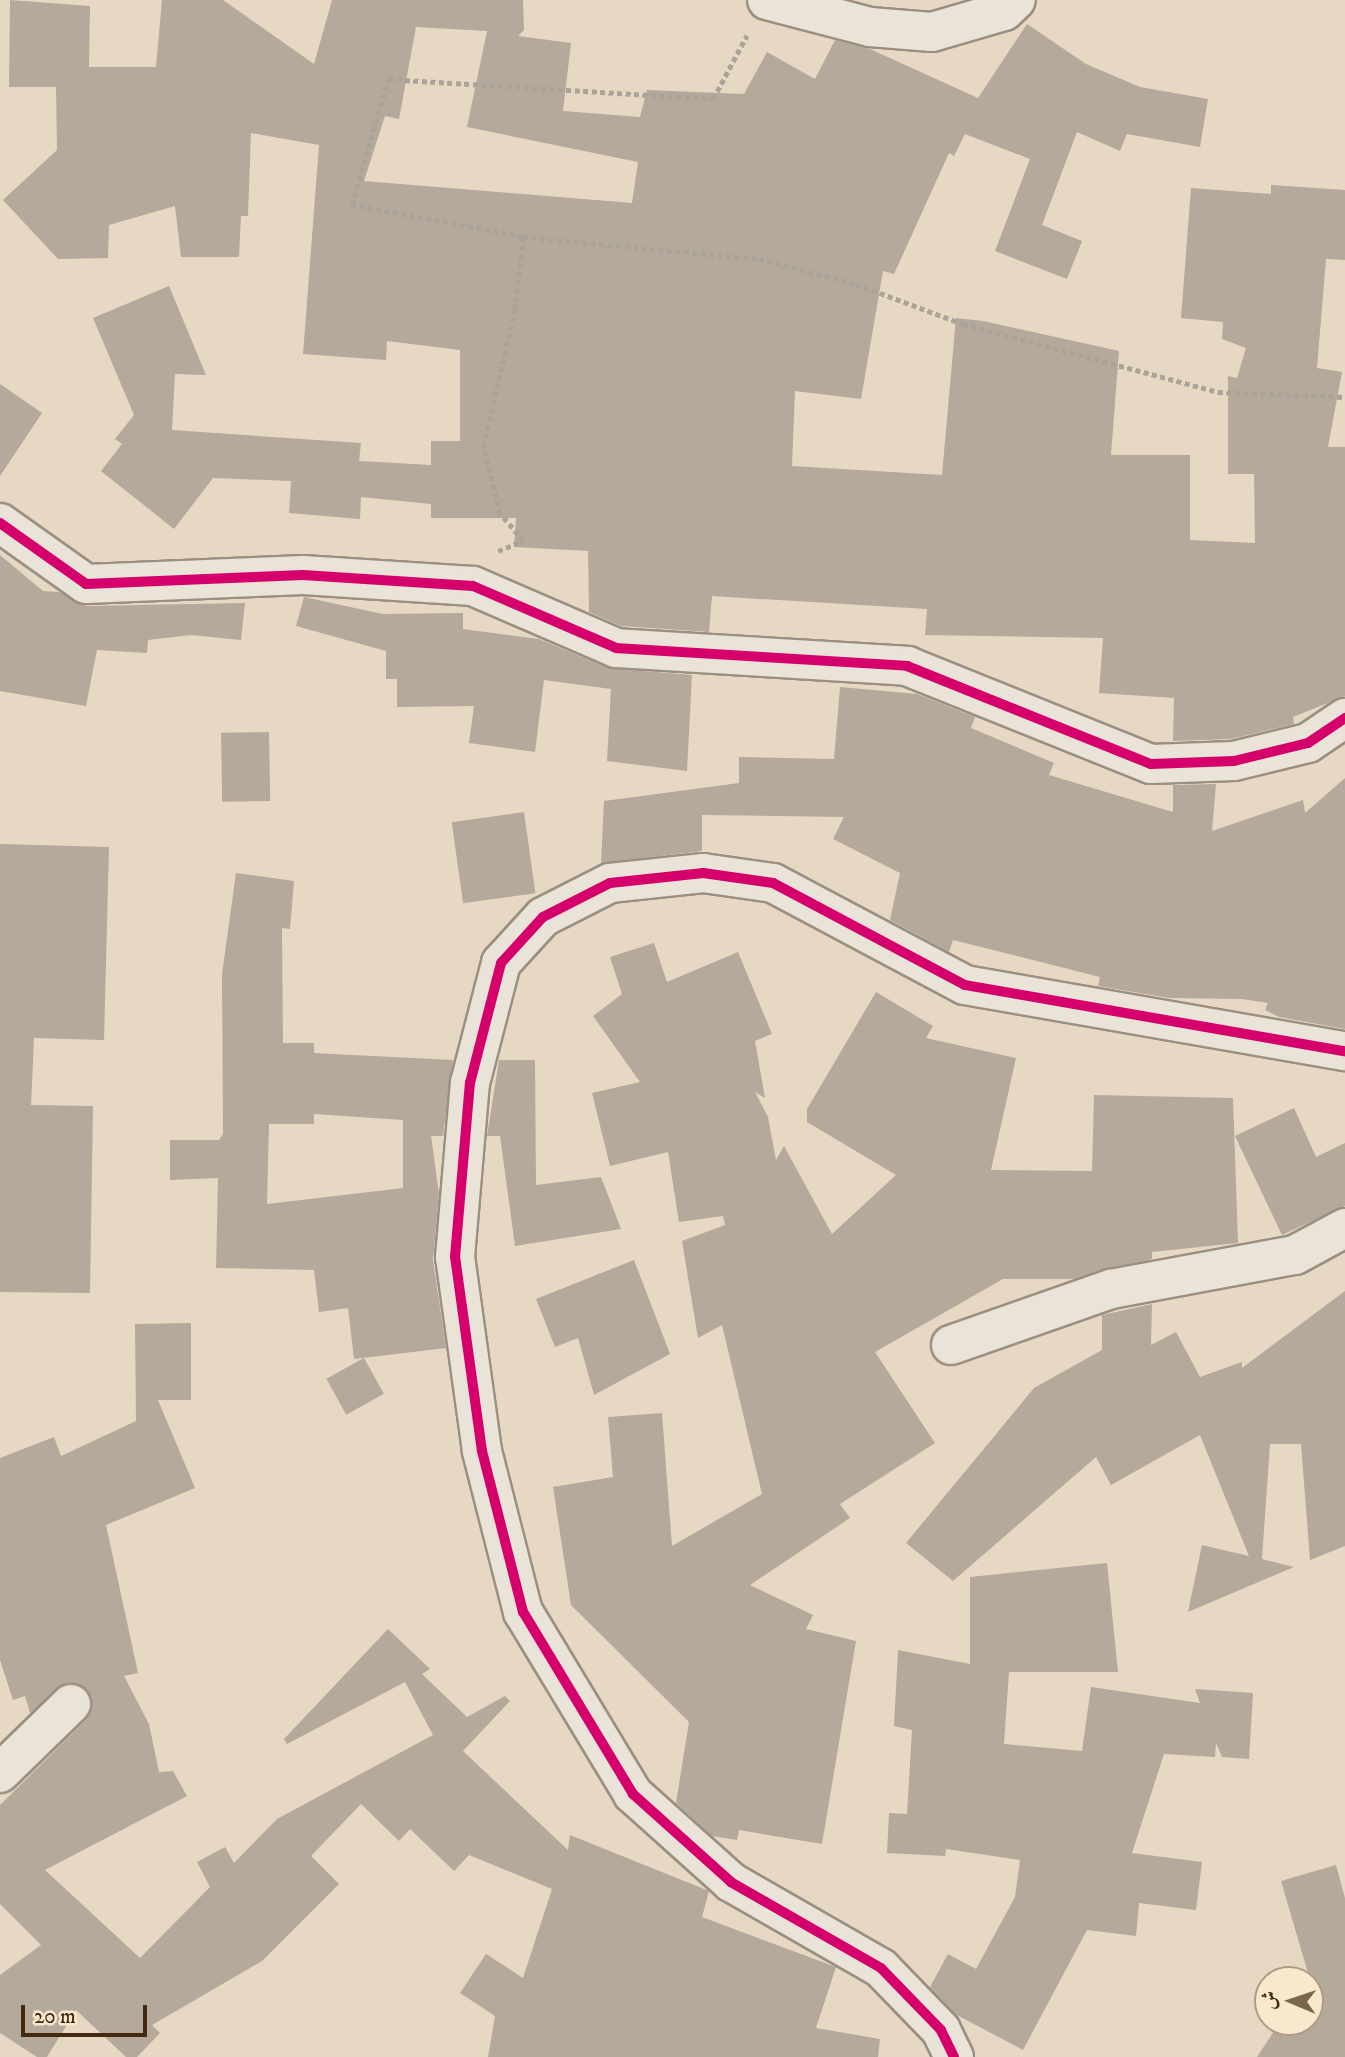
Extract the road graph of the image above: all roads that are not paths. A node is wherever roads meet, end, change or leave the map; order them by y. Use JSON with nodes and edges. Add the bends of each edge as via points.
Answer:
{"nodes":[{"id":1,"x":1016,"y":0,"type":"edge"},
{"id":2,"x":759,"y":12,"type":"edge"},
{"id":3,"x":0,"y":523,"type":"edge"},
{"id":4,"x":1345,"y":718,"type":"edge"},
{"id":5,"x":1345,"y":1051,"type":"edge"},
{"id":6,"x":1345,"y":1228,"type":"edge"},
{"id":7,"x":951,"y":1345,"type":"dead end"},
{"id":8,"x":71,"y":1704,"type":"dead end"},
{"id":9,"x":0,"y":1773,"type":"edge"},
{"id":10,"x":954,"y":2057,"type":"edge"}],
"edges":[{"from":1,"to":2,"type":"street","via":[[1004,11],[932,32]]},
{"from":3,"to":4,"type":"street","via":[[86,584],[303,575],[473,586],[616,648],[907,666],[1151,764],[1234,761],[1308,743]]},
{"from":5,"to":10,"type":"street","via":[[965,985],[773,883],[703,873],[610,883],[543,917],[501,963],[470,1083],[455,1257],[482,1451],[523,1612],[632,1794],[732,1882],[881,1968],[941,2030]]},
{"from":6,"to":7,"type":"street","via":[[1295,1255],[1111,1289]]},
{"from":8,"to":9,"type":"street"}]}
